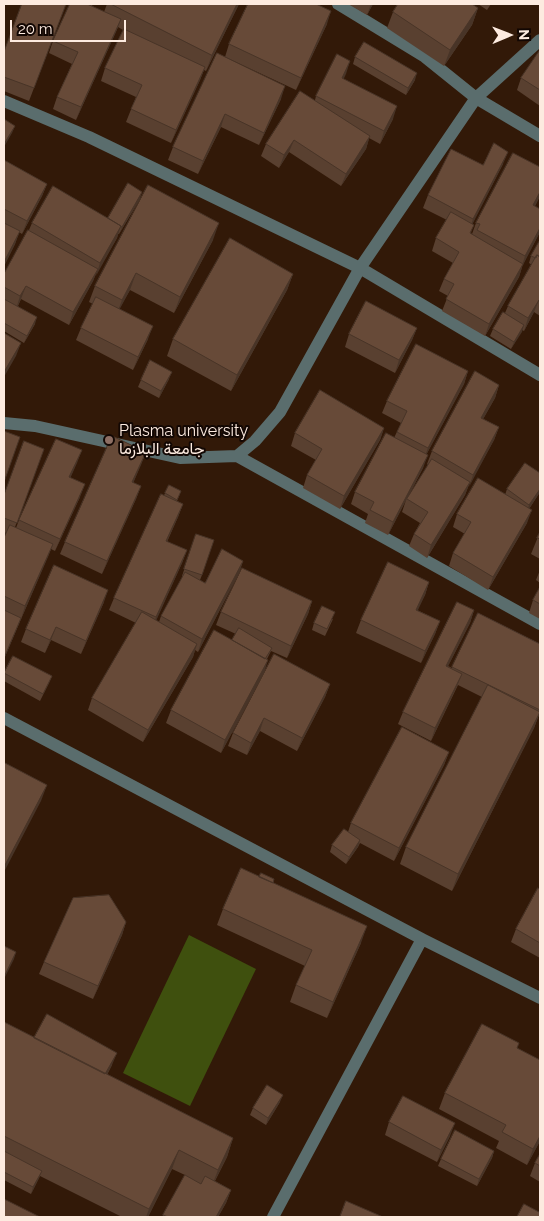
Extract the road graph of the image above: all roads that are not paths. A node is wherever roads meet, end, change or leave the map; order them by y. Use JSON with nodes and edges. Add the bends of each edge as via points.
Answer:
{"nodes":[{"id":1,"x":338,"y":4,"type":"edge"},
{"id":2,"x":540,"y":40,"type":"edge"},
{"id":3,"x":476,"y":98,"type":"junction"},
{"id":4,"x":4,"y":101,"type":"edge"},
{"id":5,"x":540,"y":136,"type":"edge"},
{"id":6,"x":360,"y":268,"type":"junction"},
{"id":7,"x":540,"y":375,"type":"edge"},
{"id":8,"x":4,"y":423,"type":"edge"},
{"id":9,"x":237,"y":456,"type":"junction"},
{"id":10,"x":540,"y":624,"type":"edge"},
{"id":11,"x":4,"y":718,"type":"edge"},
{"id":12,"x":422,"y":939,"type":"junction"},
{"id":13,"x":540,"y":998,"type":"edge"},
{"id":14,"x":273,"y":1217,"type":"edge"}],
"edges":[{"from":1,"to":3,"type":"street","via":[[425,57]]},
{"from":2,"to":3,"type":"street"},
{"from":3,"to":5,"type":"street"},
{"from":3,"to":6,"type":"street"},
{"from":4,"to":6,"type":"street","via":[[89,137]]},
{"from":6,"to":7,"type":"street"},
{"from":6,"to":9,"type":"street","via":[[280,412]]},
{"from":8,"to":9,"type":"street","via":[[35,426],[180,458]]},
{"from":9,"to":10,"type":"street"},
{"from":11,"to":12,"type":"street"},
{"from":12,"to":13,"type":"street"},
{"from":12,"to":14,"type":"street"}]}
